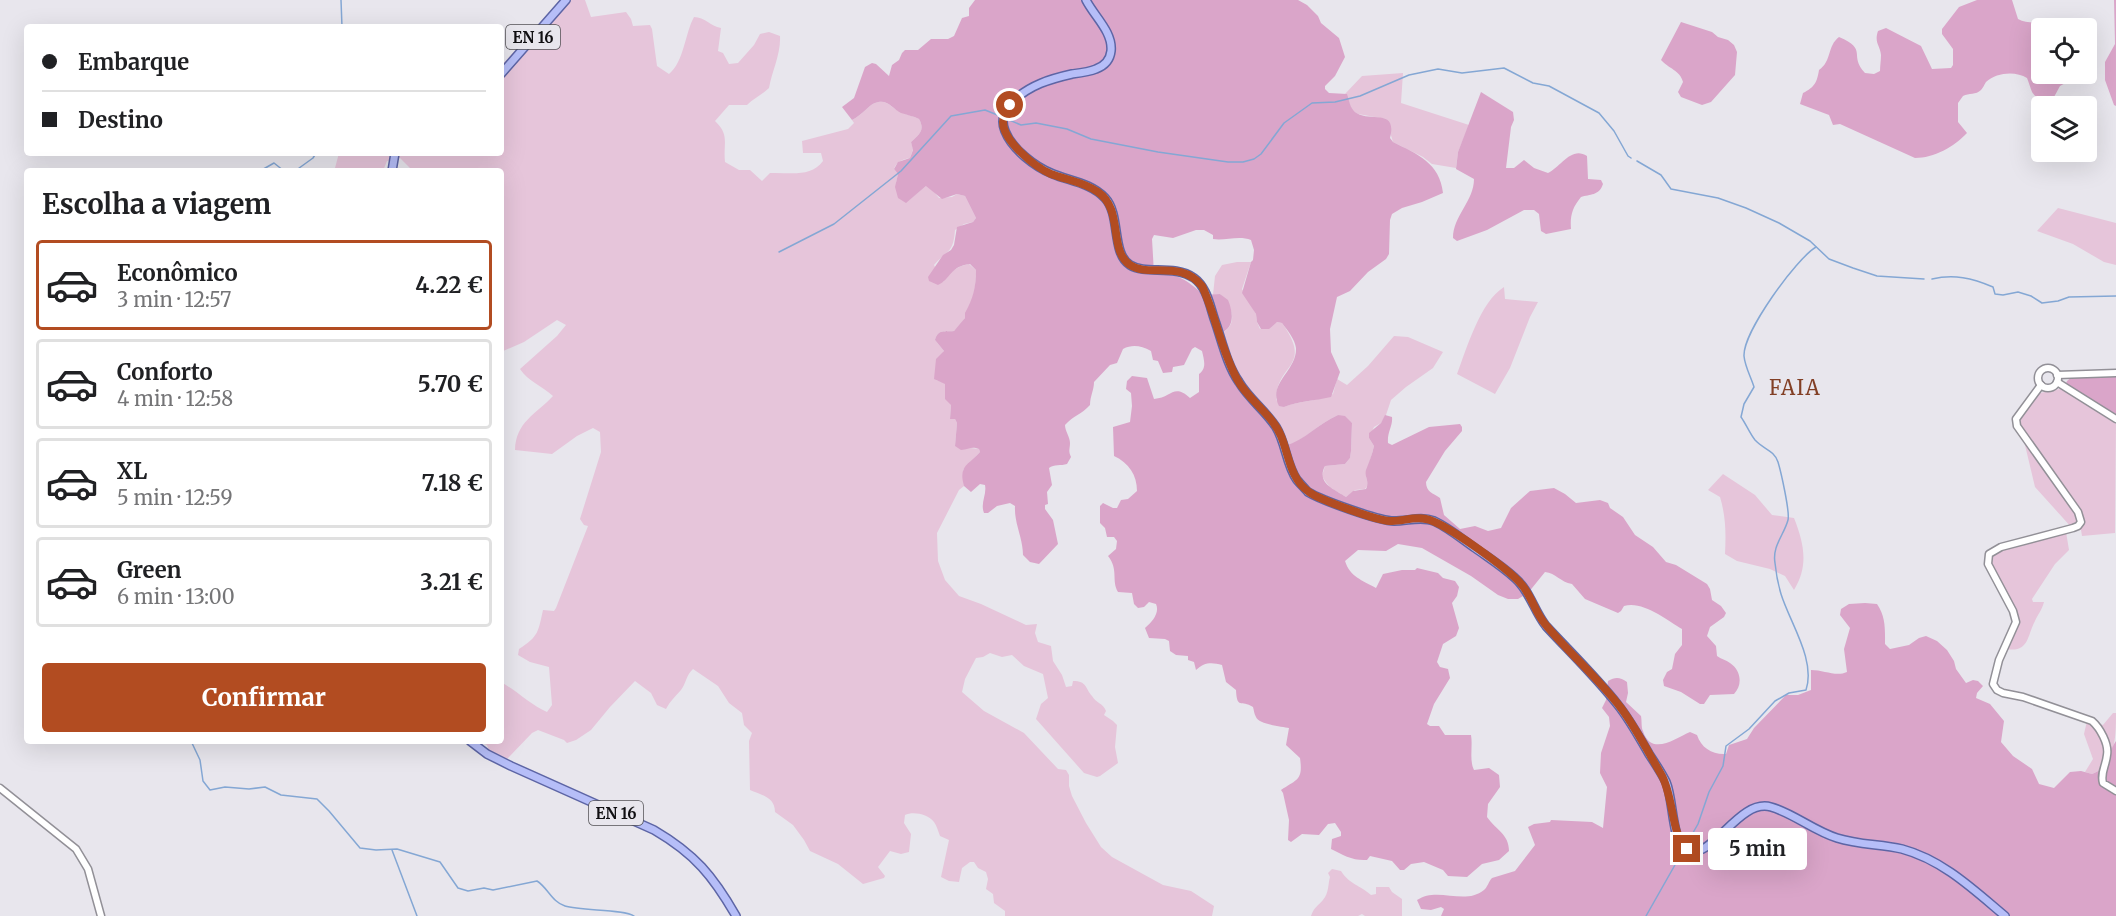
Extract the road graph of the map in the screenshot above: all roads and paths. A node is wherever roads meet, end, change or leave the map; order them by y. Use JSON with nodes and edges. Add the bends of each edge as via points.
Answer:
{"nodes":[{"id":1,"x":566,"y":0,"type":"edge"},
{"id":2,"x":1086,"y":0,"type":"edge"},
{"id":3,"x":504,"y":71,"type":"edge"},
{"id":4,"x":2116,"y":373,"type":"edge"},
{"id":5,"x":2057,"y":378,"type":"junction"},
{"id":6,"x":2041,"y":385,"type":"junction"},
{"id":7,"x":2116,"y":419,"type":"edge"},
{"id":8,"x":474,"y":744,"type":"edge"},
{"id":9,"x":0,"y":788,"type":"edge"},
{"id":10,"x":2116,"y":791,"type":"edge"},
{"id":11,"x":101,"y":916,"type":"edge"},
{"id":12,"x":736,"y":916,"type":"edge"},
{"id":13,"x":2005,"y":916,"type":"edge"}],
"edges":[{"from":1,"to":3,"type":"main road","number":"EN 16"},
{"from":2,"to":13,"type":"main road","via":[[1110,40],[1107,61],[1095,70],[1051,78],[1028,89],[1004,114],[1005,131],[1041,169],[1085,184],[1103,196],[1113,213],[1120,251],[1128,264],[1176,271],[1198,280],[1238,382],[1276,427],[1289,465],[1309,492],[1376,519],[1433,521],[1514,577],[1545,624],[1628,718],[1665,780],[1677,837],[1687,849],[1706,848],[1742,814],[1755,806],[1770,806],[1837,838],[1903,849],[1932,860]]},
{"from":4,"to":5,"type":"street"},
{"from":5,"to":6,"type":"street","via":[[2051,387]]},
{"from":5,"to":6,"type":"street","via":[[2051,369],[2044,369],[2038,377]]},
{"from":5,"to":7,"type":"street"},
{"from":6,"to":10,"type":"street","via":[[2016,419],[2017,426],[2078,512],[2081,522],[2073,528],[1989,554],[1988,564],[2016,622],[1993,684],[2002,693],[2023,697],[2098,726],[2108,757],[2103,783]]},
{"from":8,"to":12,"type":"main road","number":"EN 16","via":[[511,766],[671,839],[704,867]]},
{"from":9,"to":11,"type":"street","via":[[76,849],[88,870]]}]}
